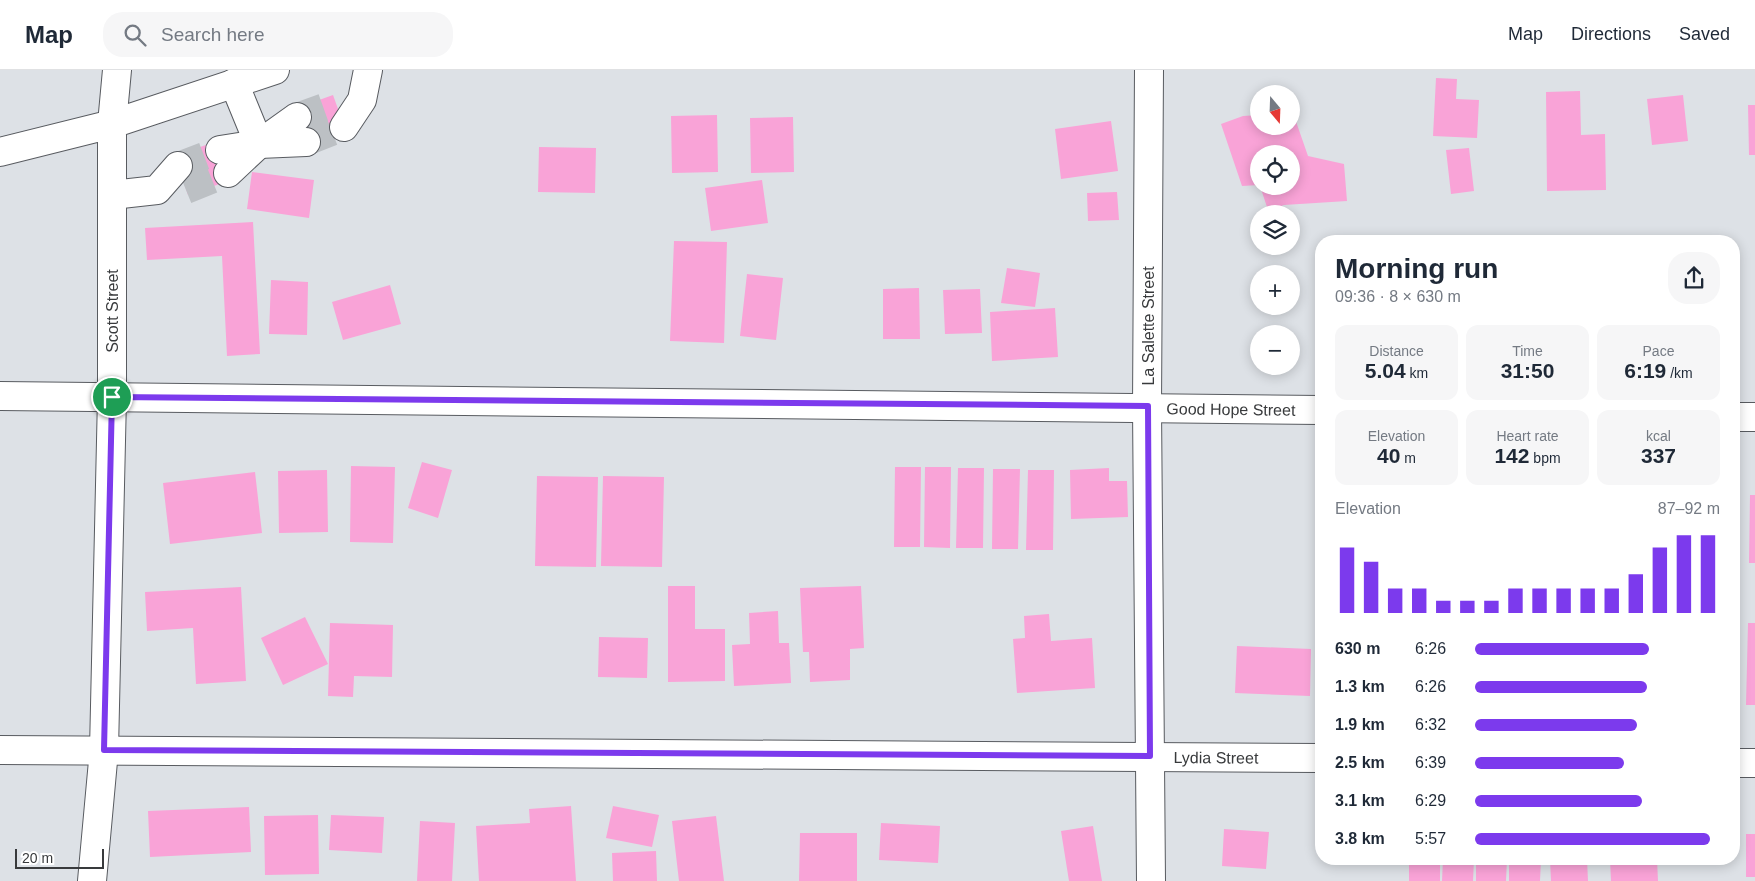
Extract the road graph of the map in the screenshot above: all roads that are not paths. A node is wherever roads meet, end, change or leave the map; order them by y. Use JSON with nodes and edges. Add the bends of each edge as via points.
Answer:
{"nodes":[{"id":1,"x":117,"y":70,"type":"edge"},
{"id":2,"x":275,"y":70,"type":"edge"},
{"id":3,"x":368,"y":70,"type":"edge"},
{"id":4,"x":1149,"y":70,"type":"edge"},
{"id":5,"x":234,"y":83,"type":"junction"},
{"id":6,"x":347,"y":110,"type":"tunnel mouth"},
{"id":7,"x":112,"y":124,"type":"junction"},
{"id":8,"x":301,"y":130,"type":"tunnel mouth"},
{"id":9,"x":258,"y":144,"type":"junction"},
{"id":10,"x":0,"y":152,"type":"edge"},
{"id":11,"x":224,"y":162,"type":"tunnel mouth"},
{"id":12,"x":182,"y":178,"type":"tunnel mouth"},
{"id":13,"x":112,"y":195,"type":"junction"},
{"id":14,"x":0,"y":396,"type":"edge"},
{"id":15,"x":112,"y":397,"type":"junction"},
{"id":16,"x":1148,"y":406,"type":"junction"},
{"id":17,"x":1315,"y":410,"type":"edge"},
{"id":18,"x":1740,"y":416,"type":"edge"},
{"id":19,"x":1755,"y":417,"type":"edge"},
{"id":20,"x":0,"y":750,"type":"edge"},
{"id":21,"x":104,"y":750,"type":"junction"},
{"id":22,"x":1150,"y":756,"type":"junction"},
{"id":23,"x":1315,"y":758,"type":"edge"},
{"id":24,"x":1740,"y":763,"type":"edge"},
{"id":25,"x":1755,"y":763,"type":"edge"},
{"id":26,"x":92,"y":881,"type":"edge"},
{"id":27,"x":1150,"y":881,"type":"edge"}],
"edges":[{"from":1,"to":7,"type":"street","name":"Scott Street"},
{"from":2,"to":5,"type":"street"},
{"from":3,"to":6,"type":"street"},
{"from":4,"to":16,"type":"street","name":"La Salette Street"},
{"from":5,"to":7,"type":"street"},
{"from":5,"to":9,"type":"street"},
{"from":7,"to":10,"type":"street"},
{"from":7,"to":13,"type":"street","name":"Scott Street"},
{"from":8,"to":9,"type":"street"},
{"from":9,"to":11,"type":"street"},
{"from":12,"to":13,"type":"street","via":[[157,190]]},
{"from":13,"to":15,"type":"street","name":"Scott Street"},
{"from":14,"to":15,"type":"street","name":"Good Hope Street"},
{"from":15,"to":16,"type":"street","name":"Good Hope Street"},
{"from":15,"to":21,"type":"street","name":"Scott Street"},
{"from":16,"to":17,"type":"street","name":"Good Hope Street"},
{"from":16,"to":22,"type":"street","name":"La Salette Street"},
{"from":18,"to":19,"type":"street"},
{"from":20,"to":21,"type":"street","name":"Lydia Street"},
{"from":21,"to":22,"type":"street","name":"Lydia Street"},
{"from":21,"to":26,"type":"street","name":"Scott Street"},
{"from":22,"to":23,"type":"street","name":"Lydia Street"},
{"from":22,"to":27,"type":"street","name":"La Salette Street"},
{"from":24,"to":25,"type":"street"}]}
